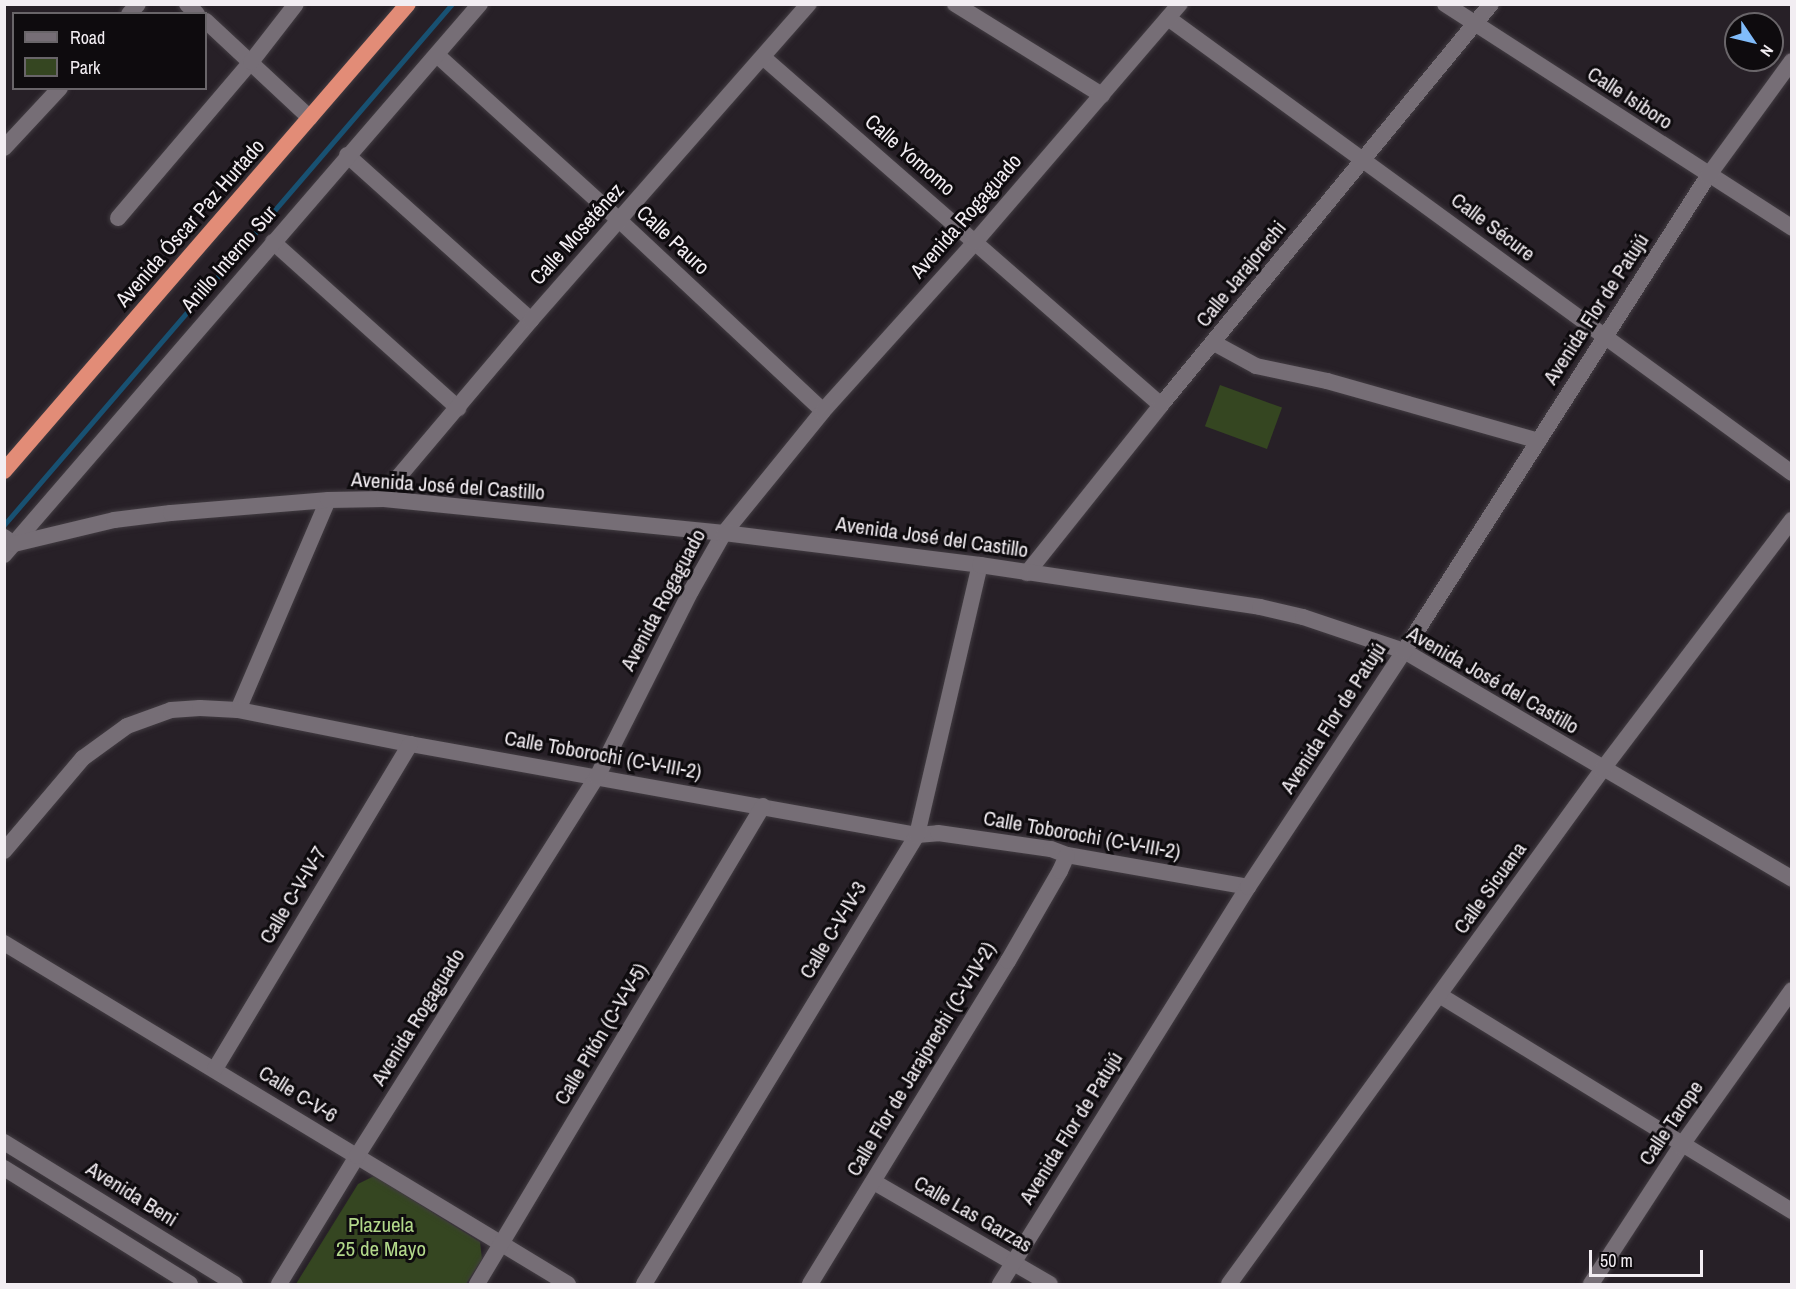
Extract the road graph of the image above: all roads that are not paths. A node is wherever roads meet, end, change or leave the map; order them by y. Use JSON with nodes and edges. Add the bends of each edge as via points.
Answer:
{"nodes":[{"id":1,"x":296,"y":4,"type":"edge"},
{"id":2,"x":408,"y":4,"type":"edge"},
{"id":3,"x":480,"y":4,"type":"edge"},
{"id":4,"x":809,"y":4,"type":"edge"},
{"id":5,"x":955,"y":4,"type":"edge"},
{"id":6,"x":1180,"y":4,"type":"edge"},
{"id":7,"x":1444,"y":4,"type":"edge"},
{"id":8,"x":1491,"y":4,"type":"edge"},
{"id":9,"x":1168,"y":18,"type":"junction"},
{"id":10,"x":207,"y":22,"type":"edge"},
{"id":11,"x":1474,"y":24,"type":"junction"},
{"id":12,"x":436,"y":55,"type":"junction"},
{"id":13,"x":764,"y":58,"type":"junction"},
{"id":14,"x":1791,"y":61,"type":"edge"},
{"id":15,"x":251,"y":62,"type":"junction"},
{"id":16,"x":58,"y":90,"type":"edge"},
{"id":17,"x":1102,"y":94,"type":"junction"},
{"id":18,"x":310,"y":118,"type":"junction"},
{"id":19,"x":4,"y":148,"type":"edge"},
{"id":20,"x":347,"y":155,"type":"junction"},
{"id":21,"x":1363,"y":160,"type":"junction"},
{"id":22,"x":1708,"y":176,"type":"junction"},
{"id":23,"x":118,"y":218,"type":"dead end"},
{"id":24,"x":619,"y":220,"type":"junction"},
{"id":25,"x":1791,"y":228,"type":"edge"},
{"id":26,"x":273,"y":242,"type":"junction"},
{"id":27,"x":975,"y":242,"type":"junction"},
{"id":28,"x":531,"y":320,"type":"junction"},
{"id":29,"x":1605,"y":338,"type":"junction"},
{"id":30,"x":1214,"y":343,"type":"junction"},
{"id":31,"x":1161,"y":405,"type":"junction"},
{"id":32,"x":458,"y":408,"type":"junction"},
{"id":33,"x":823,"y":411,"type":"junction"},
{"id":34,"x":1539,"y":441,"type":"junction"},
{"id":35,"x":4,"y":471,"type":"edge"},
{"id":36,"x":1791,"y":473,"type":"edge"},
{"id":37,"x":384,"y":499,"type":"junction"},
{"id":38,"x":328,"y":500,"type":"junction"},
{"id":39,"x":1791,"y":520,"type":"edge"},
{"id":40,"x":724,"y":533,"type":"junction"},
{"id":41,"x":8,"y":546,"type":"edge"},
{"id":42,"x":981,"y":565,"type":"junction"},
{"id":43,"x":1028,"y":573,"type":"junction"},
{"id":44,"x":1404,"y":651,"type":"junction"},
{"id":45,"x":238,"y":710,"type":"junction"},
{"id":46,"x":410,"y":744,"type":"junction"},
{"id":47,"x":1602,"y":770,"type":"junction"},
{"id":48,"x":597,"y":777,"type":"junction"},
{"id":49,"x":763,"y":806,"type":"junction"},
{"id":50,"x":917,"y":835,"type":"junction"},
{"id":51,"x":4,"y":851,"type":"edge"},
{"id":52,"x":1067,"y":855,"type":"junction"},
{"id":53,"x":1791,"y":879,"type":"edge"},
{"id":54,"x":1248,"y":887,"type":"junction"},
{"id":55,"x":4,"y":943,"type":"edge"},
{"id":56,"x":1791,"y":990,"type":"edge"},
{"id":57,"x":1441,"y":996,"type":"junction"},
{"id":58,"x":215,"y":1069,"type":"junction"},
{"id":59,"x":4,"y":1142,"type":"edge"},
{"id":60,"x":1681,"y":1146,"type":"junction"},
{"id":61,"x":357,"y":1156,"type":"junction"},
{"id":62,"x":4,"y":1168,"type":"edge"},
{"id":63,"x":874,"y":1182,"type":"junction"},
{"id":64,"x":1791,"y":1211,"type":"edge"},
{"id":65,"x":501,"y":1245,"type":"junction"},
{"id":66,"x":1013,"y":1262,"type":"junction"},
{"id":67,"x":190,"y":1284,"type":"edge"},
{"id":68,"x":236,"y":1284,"type":"edge"},
{"id":69,"x":279,"y":1284,"type":"edge"},
{"id":70,"x":477,"y":1284,"type":"edge"},
{"id":71,"x":568,"y":1284,"type":"edge"},
{"id":72,"x":644,"y":1284,"type":"edge"},
{"id":73,"x":810,"y":1284,"type":"edge"},
{"id":74,"x":1000,"y":1284,"type":"edge"},
{"id":75,"x":1050,"y":1284,"type":"edge"},
{"id":76,"x":1229,"y":1284,"type":"edge"},
{"id":77,"x":1591,"y":1284,"type":"edge"}],
"edges":[{"from":1,"to":15,"type":"street"},
{"from":2,"to":18,"type":"highway","name":"Avenida Óscar Paz Hurtado"},
{"from":3,"to":12,"type":"street","name":"Anillo Interno Sur"},
{"from":4,"to":13,"type":"street","name":"Calle Moseténez"},
{"from":5,"to":17,"type":"street"},
{"from":6,"to":9,"type":"street","name":"Avenida Rogaguado"},
{"from":7,"to":11,"type":"street","name":"Calle Isiboro"},
{"from":8,"to":11,"type":"street","name":"Calle Jarajorechi"},
{"from":9,"to":17,"type":"street","name":"Avenida Rogaguado"},
{"from":9,"to":21,"type":"street","name":"Calle Sécure"},
{"from":10,"to":15,"type":"street"},
{"from":11,"to":21,"type":"street","name":"Calle Jarajorechi"},
{"from":11,"to":22,"type":"street","name":"Calle Isiboro"},
{"from":12,"to":20,"type":"street","name":"Anillo Interno Sur"},
{"from":12,"to":24,"type":"street","name":"Calle Pauro"},
{"from":13,"to":24,"type":"street","name":"Calle Moseténez"},
{"from":13,"to":27,"type":"street","name":"Calle Yomomo"},
{"from":14,"to":22,"type":"street","name":"Avenida Flor de Patujú"},
{"from":15,"to":18,"type":"street"},
{"from":15,"to":23,"type":"street"},
{"from":16,"to":19,"type":"street"},
{"from":17,"to":27,"type":"street","name":"Avenida Rogaguado"},
{"from":18,"to":35,"type":"highway","name":"Avenida Óscar Paz Hurtado"},
{"from":20,"to":26,"type":"street","name":"Anillo Interno Sur"},
{"from":20,"to":28,"type":"street"},
{"from":21,"to":29,"type":"street","name":"Calle Sécure"},
{"from":21,"to":30,"type":"street","name":"Calle Jarajorechi"},
{"from":22,"to":25,"type":"street","name":"Calle Isiboro"},
{"from":22,"to":29,"type":"street","name":"Avenida Flor de Patujú"},
{"from":24,"to":28,"type":"street","name":"Calle Moseténez"},
{"from":24,"to":33,"type":"street","name":"Calle Pauro"},
{"from":26,"to":32,"type":"street"},
{"from":26,"to":41,"type":"street","name":"Anillo Interno Sur"},
{"from":27,"to":31,"type":"street","name":"Calle Yomomo"},
{"from":27,"to":33,"type":"street","name":"Avenida Rogaguado"},
{"from":28,"to":32,"type":"street","name":"Calle Moseténez"},
{"from":29,"to":34,"type":"street","name":"Avenida Flor de Patujú"},
{"from":29,"to":36,"type":"street","name":"Calle Sécure"},
{"from":30,"to":31,"type":"street","name":"Calle Jarajorechi"},
{"from":30,"to":34,"type":"street","via":[[1256,366],[1327,381]]},
{"from":31,"to":43,"type":"street","name":"Calle Jarajorechi"},
{"from":32,"to":37,"type":"street","name":"Calle Moseténez"},
{"from":33,"to":40,"type":"street","name":"Avenida Rogaguado"},
{"from":34,"to":44,"type":"street","name":"Avenida Flor de Patujú"},
{"from":37,"to":38,"type":"street","name":"Avenida José del Castillo"},
{"from":37,"to":40,"type":"street","name":"Avenida José del Castillo"},
{"from":38,"to":41,"type":"street","name":"Avenida José del Castillo","via":[[114,520]]},
{"from":38,"to":45,"type":"street"},
{"from":39,"to":47,"type":"street","name":"Calle Sicuana"},
{"from":40,"to":42,"type":"street","name":"Avenida José del Castillo"},
{"from":40,"to":48,"type":"street","name":"Avenida Rogaguado"},
{"from":42,"to":43,"type":"street","name":"Avenida José del Castillo"},
{"from":42,"to":50,"type":"street","name":"Calle C-V-IV-3"},
{"from":43,"to":44,"type":"street","name":"Avenida José del Castillo","via":[[1260,607],[1303,617]]},
{"from":44,"to":47,"type":"street","name":"Avenida José del Castillo"},
{"from":44,"to":54,"type":"street","name":"Avenida Flor de Patujú"},
{"from":45,"to":46,"type":"street","name":"Calle Toborochi (C-V-III-2)"},
{"from":45,"to":51,"type":"street","name":"Calle Toborochi (C-V-III-2)","via":[[171,710],[127,726],[82,758]]},
{"from":46,"to":48,"type":"street","name":"Calle Toborochi (C-V-III-2)"},
{"from":46,"to":58,"type":"street","name":"Calle C-V-IV-7"},
{"from":47,"to":53,"type":"street","name":"Avenida José del Castillo"},
{"from":47,"to":57,"type":"street","name":"Calle Sicuana"},
{"from":48,"to":49,"type":"street","name":"Calle Toborochi (C-V-III-2)"},
{"from":48,"to":61,"type":"street","name":"Avenida Rogaguado"},
{"from":49,"to":50,"type":"street","name":"Calle Toborochi (C-V-III-2)"},
{"from":49,"to":65,"type":"street","name":"Calle Pitón (C-V-V-5)"},
{"from":50,"to":52,"type":"street","name":"Calle Toborochi (C-V-III-2)","via":[[938,833],[1051,849]]},
{"from":50,"to":72,"type":"street","name":"Calle C-V-IV-3"},
{"from":52,"to":54,"type":"street","name":"Calle Toborochi (C-V-III-2)"},
{"from":52,"to":63,"type":"street","name":"Calle Flor de Jarajorechi (C-V-IV-2)","via":[[1008,961]]},
{"from":54,"to":66,"type":"street","name":"Avenida Flor de Patujú"},
{"from":55,"to":58,"type":"street","name":"Calle C-V-6"},
{"from":56,"to":60,"type":"street","name":"Calle Tarope"},
{"from":57,"to":60,"type":"street"},
{"from":57,"to":76,"type":"street","name":"Calle Sicuana"},
{"from":58,"to":61,"type":"street","name":"Calle C-V-6"},
{"from":59,"to":68,"type":"street","name":"Avenida Beni"},
{"from":60,"to":64,"type":"street"},
{"from":60,"to":77,"type":"street","name":"Calle Tarope"},
{"from":61,"to":65,"type":"street","name":"Calle C-V-6"},
{"from":61,"to":69,"type":"street","name":"Avenida Rogaguado"},
{"from":62,"to":67,"type":"street"},
{"from":63,"to":66,"type":"street","name":"Calle Las Garzas"},
{"from":63,"to":73,"type":"street","name":"Calle Flor de Jarajorechi (C-V-IV-2)"},
{"from":65,"to":70,"type":"street","name":"Calle Pitón (C-V-V-5)"},
{"from":65,"to":71,"type":"street","name":"Calle C-V-6"},
{"from":66,"to":74,"type":"street","name":"Avenida Flor de Patujú"},
{"from":66,"to":75,"type":"street","name":"Calle Las Garzas"}]}
